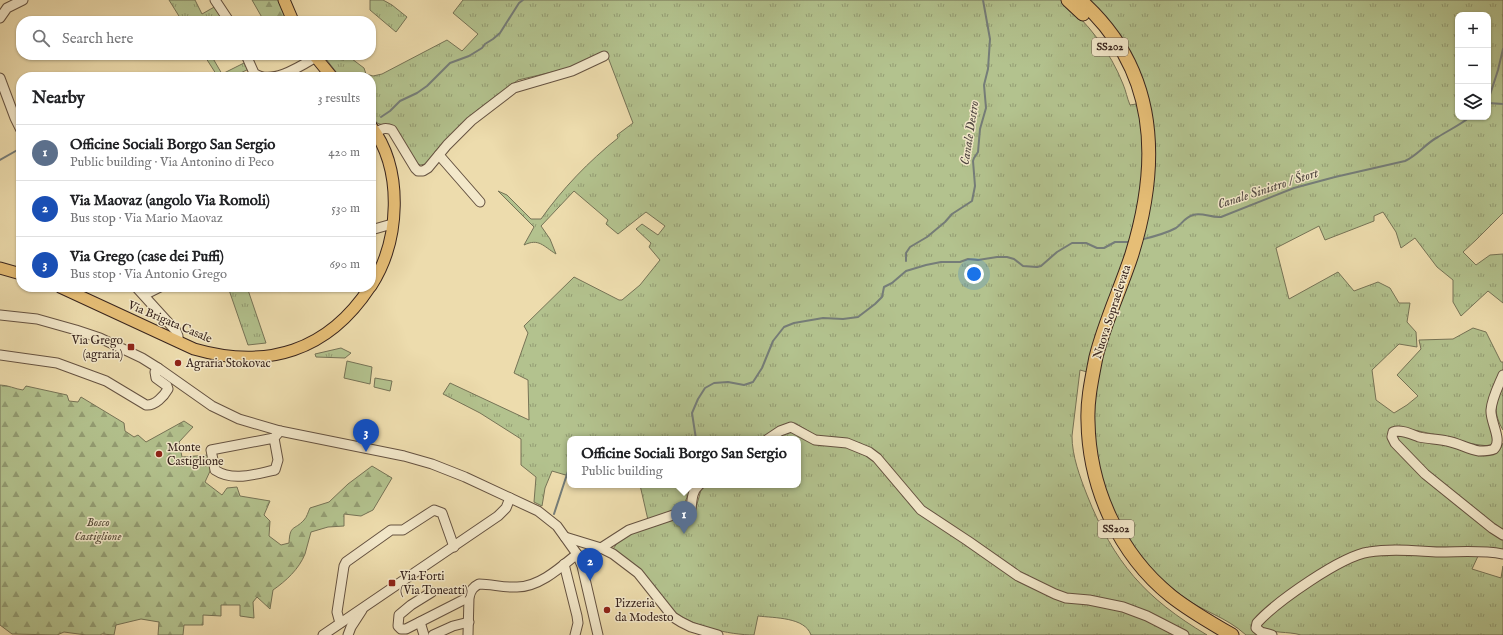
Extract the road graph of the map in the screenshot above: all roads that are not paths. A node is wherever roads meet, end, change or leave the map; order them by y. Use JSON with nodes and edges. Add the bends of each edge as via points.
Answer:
{"nodes":[{"id":1,"x":23,"y":0,"type":"edge"},
{"id":2,"x":215,"y":0,"type":"edge"},
{"id":3,"x":284,"y":0,"type":"edge"},
{"id":4,"x":1068,"y":0,"type":"edge"},
{"id":5,"x":1080,"y":0,"type":"edge"},
{"id":6,"x":226,"y":16,"type":"edge"},
{"id":7,"x":291,"y":16,"type":"edge"},
{"id":8,"x":0,"y":18,"type":"edge"},
{"id":9,"x":604,"y":56,"type":"dead end"},
{"id":10,"x":248,"y":60,"type":"edge"},
{"id":11,"x":309,"y":60,"type":"edge"},
{"id":12,"x":318,"y":60,"type":"edge"},
{"id":13,"x":254,"y":72,"type":"edge"},
{"id":14,"x":290,"y":72,"type":"edge"},
{"id":15,"x":328,"y":72,"type":"edge"},
{"id":16,"x":0,"y":78,"type":"edge"},
{"id":17,"x":1139,"y":103,"type":"junction"},
{"id":18,"x":16,"y":120,"type":"edge"},
{"id":19,"x":376,"y":129,"type":"edge"},
{"id":20,"x":376,"y":136,"type":"edge"},
{"id":21,"x":438,"y":155,"type":"junction"},
{"id":22,"x":480,"y":202,"type":"dead end"},
{"id":23,"x":392,"y":224,"type":"junction"},
{"id":24,"x":376,"y":229,"type":"edge"},
{"id":25,"x":3,"y":270,"type":"edge"},
{"id":26,"x":16,"y":273,"type":"edge"},
{"id":27,"x":376,"y":277,"type":"edge"},
{"id":28,"x":71,"y":292,"type":"edge"},
{"id":29,"x":141,"y":292,"type":"edge"},
{"id":30,"x":150,"y":292,"type":"edge"},
{"id":31,"x":367,"y":292,"type":"edge"},
{"id":32,"x":144,"y":295,"type":"junction"},
{"id":33,"x":0,"y":315,"type":"edge"},
{"id":34,"x":178,"y":342,"type":"junction"},
{"id":35,"x":0,"y":355,"type":"edge"},
{"id":36,"x":158,"y":368,"type":"junction"},
{"id":37,"x":1089,"y":373,"type":"junction"},
{"id":38,"x":1503,"y":375,"type":"edge"},
{"id":39,"x":277,"y":435,"type":"junction"},
{"id":40,"x":772,"y":436,"type":"edge"},
{"id":41,"x":696,"y":488,"type":"edge"},
{"id":42,"x":510,"y":498,"type":"junction"},
{"id":43,"x":1503,"y":535,"type":"edge"},
{"id":44,"x":565,"y":537,"type":"junction"},
{"id":45,"x":454,"y":547,"type":"junction"},
{"id":46,"x":602,"y":548,"type":"junction"},
{"id":47,"x":577,"y":554,"type":"junction"},
{"id":48,"x":1503,"y":554,"type":"edge"},
{"id":49,"x":564,"y":564,"type":"junction"},
{"id":50,"x":432,"y":592,"type":"dead end"},
{"id":51,"x":469,"y":597,"type":"junction"},
{"id":52,"x":365,"y":606,"type":"junction"},
{"id":53,"x":420,"y":622,"type":"junction"},
{"id":54,"x":469,"y":622,"type":"junction"},
{"id":55,"x":340,"y":623,"type":"junction"},
{"id":56,"x":398,"y":632,"type":"edge"},
{"id":57,"x":323,"y":635,"type":"edge"},
{"id":58,"x":348,"y":635,"type":"edge"},
{"id":59,"x":424,"y":635,"type":"edge"},
{"id":60,"x":433,"y":635,"type":"edge"},
{"id":61,"x":468,"y":635,"type":"edge"},
{"id":62,"x":575,"y":635,"type":"edge"},
{"id":63,"x":598,"y":635,"type":"edge"},
{"id":64,"x":718,"y":635,"type":"edge"},
{"id":65,"x":1184,"y":635,"type":"edge"},
{"id":66,"x":1217,"y":635,"type":"edge"},
{"id":67,"x":1232,"y":635,"type":"edge"},
{"id":68,"x":1272,"y":635,"type":"edge"}],
"edges":[{"from":1,"to":8,"type":"street","via":[[7,8]]},
{"from":2,"to":6,"type":"street"},
{"from":3,"to":7,"type":"main road"},
{"from":4,"to":17,"type":"highway","name":"Nuova Sopraelevata","number":"SS202","via":[[1091,22],[1113,51]]},
{"from":5,"to":17,"type":"highway","name":"Nuova Sopraelevata","number":"SS202","via":[[1119,47],[1136,82]]},
{"from":9,"to":21,"type":"street","via":[[572,71],[514,88],[471,121]]},
{"from":10,"to":13,"type":"street"},
{"from":11,"to":14,"type":"street"},
{"from":12,"to":15,"type":"main road"},
{"from":16,"to":18,"type":"street"},
{"from":17,"to":37,"type":"highway","name":"Nuova Sopraelevata","number":"SS202","via":[[1141,141],[1138,196],[1126,246],[1092,340]]},
{"from":19,"to":21,"type":"street","via":[[392,130],[418,171],[428,168]]},
{"from":20,"to":23,"type":"main road","name":"Via Brigata Casale","via":[[392,179]]},
{"from":21,"to":22,"type":"street"},
{"from":23,"to":24,"type":"street"},
{"from":23,"to":27,"type":"main road","name":"Via Brigata Casale","via":[[388,248]]},
{"from":25,"to":26,"type":"main road"},
{"from":28,"to":34,"type":"main road","name":"Via Brigata Casale"},
{"from":29,"to":32,"type":"street"},
{"from":30,"to":32,"type":"street"},
{"from":31,"to":34,"type":"main road","name":"Via Brigata Casale","via":[[346,318],[322,336],[293,351],[242,358],[211,354]]},
{"from":32,"to":34,"type":"street","via":[[176,331]]},
{"from":33,"to":36,"type":"street","via":[[37,319],[100,338]]},
{"from":35,"to":36,"type":"street","via":[[57,363],[94,376],[150,406],[168,389],[156,378]]},
{"from":36,"to":39,"type":"street","via":[[212,406]]},
{"from":37,"to":66,"type":"highway","name":"Nuova Sopraelevata","number":"SS202","via":[[1080,409],[1082,448],[1094,502],[1106,527],[1130,565],[1153,590],[1181,613]]},
{"from":37,"to":67,"type":"highway","name":"Nuova Sopraelevata","number":"SS202","via":[[1089,447],[1096,482],[1111,520],[1136,561],[1157,584],[1190,610]]},
{"from":38,"to":43,"type":"street","via":[[1494,395],[1492,408],[1492,417],[1500,436],[1500,441],[1494,449],[1479,451],[1446,440],[1421,437],[1397,430],[1392,432],[1395,443],[1425,474]]},
{"from":39,"to":39,"type":"street","via":[[211,450],[215,470],[220,474],[242,477],[275,470],[278,460]]},
{"from":39,"to":42,"type":"street","via":[[419,460],[445,468]]},
{"from":40,"to":65,"type":"street","via":[[791,426],[815,440],[848,444],[869,452],[921,510],[1018,576],[1066,598],[1123,607]]},
{"from":41,"to":46,"type":"street","via":[[691,509],[629,530]]},
{"from":42,"to":44,"type":"street","via":[[538,511],[557,526]]},
{"from":42,"to":45,"type":"street","via":[[506,508],[498,516]]},
{"from":44,"to":46,"type":"street"},
{"from":44,"to":47,"type":"street"},
{"from":45,"to":52,"type":"street"},
{"from":45,"to":55,"type":"street","via":[[442,513],[434,510],[403,530],[391,530],[346,562],[337,612]]},
{"from":46,"to":64,"type":"street","via":[[638,573],[673,617],[691,627]]},
{"from":47,"to":49,"type":"street"},
{"from":47,"to":63,"type":"street"},
{"from":48,"to":68,"type":"street","via":[[1485,551],[1394,551],[1358,554],[1308,582],[1263,616],[1256,623],[1256,628]]},
{"from":49,"to":51,"type":"street","via":[[534,584],[516,588],[479,584],[474,586]]},
{"from":49,"to":62,"type":"street","via":[[577,616]]},
{"from":50,"to":56,"type":"street","via":[[398,615]]},
{"from":51,"to":53,"type":"street"},
{"from":51,"to":54,"type":"street"},
{"from":52,"to":55,"type":"street"},
{"from":52,"to":58,"type":"street"},
{"from":53,"to":56,"type":"street"},
{"from":53,"to":59,"type":"street"},
{"from":54,"to":60,"type":"street"},
{"from":54,"to":61,"type":"street"},
{"from":55,"to":57,"type":"street"}]}
